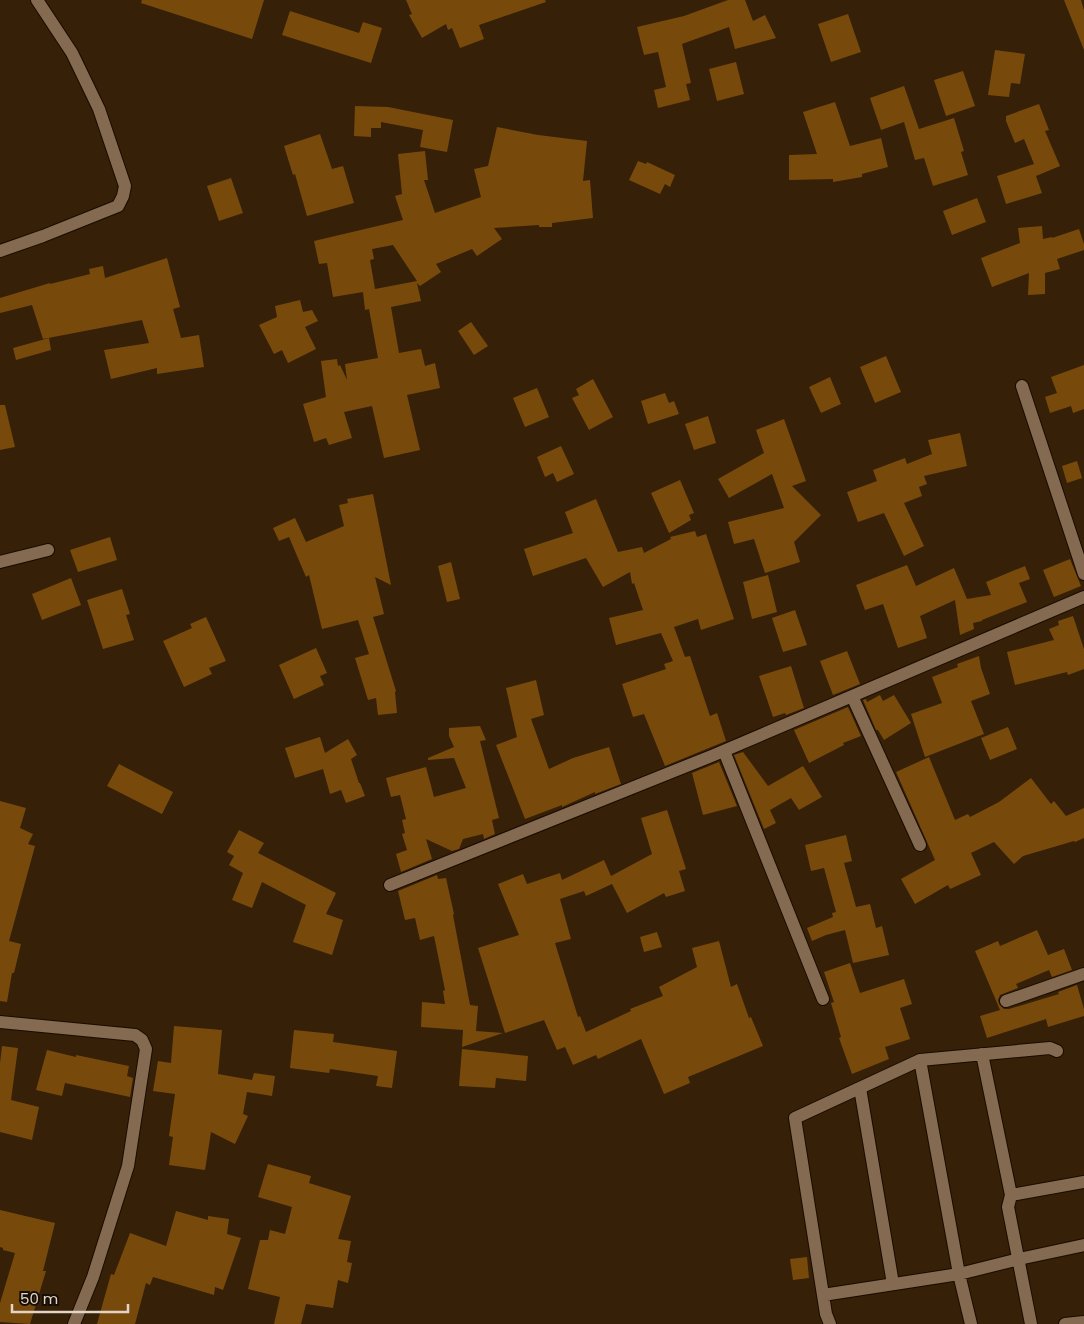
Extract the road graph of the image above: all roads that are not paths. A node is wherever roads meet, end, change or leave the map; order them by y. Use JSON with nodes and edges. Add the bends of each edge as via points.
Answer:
{"nodes":[{"id":1,"x":38,"y":0,"type":"edge"},
{"id":2,"x":0,"y":251,"type":"edge"},
{"id":3,"x":1022,"y":386,"type":"dead end"},
{"id":4,"x":48,"y":550,"type":"dead end"},
{"id":5,"x":0,"y":562,"type":"edge"},
{"id":6,"x":1084,"y":574,"type":"edge"},
{"id":7,"x":1084,"y":597,"type":"edge"},
{"id":8,"x":852,"y":696,"type":"junction"},
{"id":9,"x":724,"y":751,"type":"junction"},
{"id":10,"x":920,"y":845,"type":"dead end"},
{"id":11,"x":390,"y":885,"type":"dead end"},
{"id":12,"x":1084,"y":974,"type":"edge"},
{"id":13,"x":824,"y":999,"type":"dead end"},
{"id":14,"x":1006,"y":1001,"type":"dead end"},
{"id":15,"x":0,"y":1022,"type":"edge"},
{"id":16,"x":1057,"y":1050,"type":"dead end"},
{"id":17,"x":982,"y":1054,"type":"junction"},
{"id":18,"x":920,"y":1060,"type":"junction"},
{"id":19,"x":860,"y":1088,"type":"junction"},
{"id":20,"x":1084,"y":1182,"type":"edge"},
{"id":21,"x":1011,"y":1195,"type":"junction"},
{"id":22,"x":1084,"y":1245,"type":"edge"},
{"id":23,"x":1019,"y":1259,"type":"junction"},
{"id":24,"x":959,"y":1274,"type":"junction"},
{"id":25,"x":892,"y":1284,"type":"junction"},
{"id":26,"x":823,"y":1295,"type":"junction"},
{"id":27,"x":1084,"y":1322,"type":"edge"},
{"id":28,"x":74,"y":1324,"type":"edge"},
{"id":29,"x":830,"y":1324,"type":"edge"},
{"id":30,"x":971,"y":1324,"type":"edge"},
{"id":31,"x":1031,"y":1324,"type":"edge"},
{"id":32,"x":1066,"y":1324,"type":"edge"}],
"edges":[{"from":1,"to":2,"type":"street","via":[[72,53],[99,109],[125,186],[118,206]]},
{"from":3,"to":6,"type":"street"},
{"from":4,"to":5,"type":"street"},
{"from":7,"to":8,"type":"street"},
{"from":8,"to":9,"type":"street"},
{"from":8,"to":10,"type":"street"},
{"from":9,"to":11,"type":"street"},
{"from":9,"to":13,"type":"street"},
{"from":12,"to":14,"type":"street"},
{"from":15,"to":28,"type":"street","via":[[135,1035],[146,1049],[128,1166],[93,1277]]},
{"from":16,"to":17,"type":"street"},
{"from":17,"to":18,"type":"street"},
{"from":17,"to":21,"type":"street"},
{"from":18,"to":19,"type":"street"},
{"from":18,"to":24,"type":"street"},
{"from":19,"to":25,"type":"street"},
{"from":19,"to":26,"type":"street","via":[[795,1118]]},
{"from":20,"to":21,"type":"street"},
{"from":21,"to":23,"type":"street","via":[[1008,1207]]},
{"from":22,"to":23,"type":"street"},
{"from":23,"to":24,"type":"street"},
{"from":23,"to":31,"type":"street"},
{"from":24,"to":25,"type":"street"},
{"from":24,"to":30,"type":"street"},
{"from":25,"to":26,"type":"street"},
{"from":26,"to":29,"type":"street"},
{"from":27,"to":32,"type":"street"}]}
